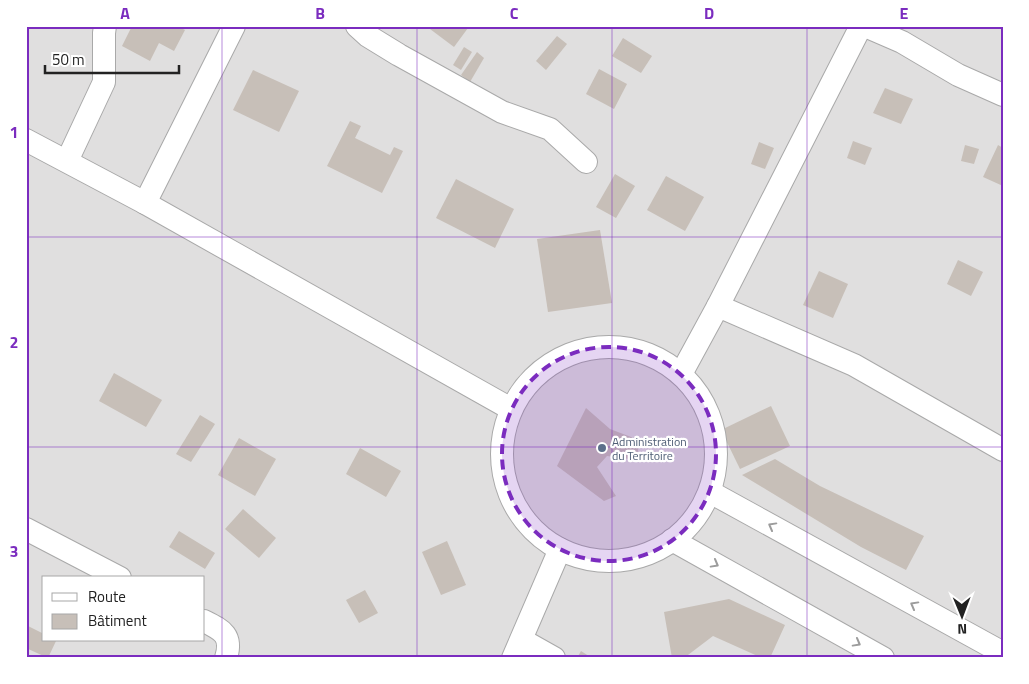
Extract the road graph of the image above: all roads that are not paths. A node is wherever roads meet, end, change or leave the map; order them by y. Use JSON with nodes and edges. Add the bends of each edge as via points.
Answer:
{"nodes":[{"id":1,"x":105,"y":26,"type":"edge"},
{"id":2,"x":234,"y":26,"type":"edge"},
{"id":3,"x":357,"y":26,"type":"edge"},
{"id":4,"x":861,"y":26,"type":"edge"},
{"id":5,"x":865,"y":26,"type":"edge"},
{"id":6,"x":1003,"y":95,"type":"edge"},
{"id":7,"x":26,"y":140,"type":"edge"},
{"id":8,"x":67,"y":161,"type":"junction"},
{"id":9,"x":586,"y":162,"type":"dead end"},
{"id":10,"x":145,"y":203,"type":"junction"},
{"id":11,"x":718,"y":306,"type":"junction"},
{"id":12,"x":681,"y":374,"type":"junction"},
{"id":13,"x":511,"y":408,"type":"junction"},
{"id":14,"x":1003,"y":450,"type":"edge"},
{"id":15,"x":710,"y":492,"type":"junction"},
{"id":16,"x":26,"y":529,"type":"edge"},
{"id":17,"x":672,"y":540,"type":"junction"},
{"id":18,"x":560,"y":549,"type":"junction"},
{"id":19,"x":116,"y":576,"type":"edge"},
{"id":20,"x":205,"y":622,"type":"edge"},
{"id":21,"x":517,"y":649,"type":"edge"},
{"id":22,"x":1003,"y":653,"type":"edge"},
{"id":23,"x":226,"y":658,"type":"edge"},
{"id":24,"x":554,"y":658,"type":"edge"},
{"id":25,"x":883,"y":658,"type":"edge"}],
"edges":[{"from":1,"to":8,"type":"street","via":[[104,82]]},
{"from":2,"to":10,"type":"street"},
{"from":3,"to":9,"type":"street","via":[[399,56],[502,112],[550,129]]},
{"from":4,"to":11,"type":"street"},
{"from":5,"to":6,"type":"street"},
{"from":7,"to":8,"type":"street"},
{"from":8,"to":10,"type":"street"},
{"from":10,"to":13,"type":"street"},
{"from":11,"to":12,"type":"street"},
{"from":11,"to":14,"type":"street","via":[[854,366]]},
{"from":12,"to":13,"type":"street","via":[[653,356],[621,347],[588,349],[556,360],[530,381]]},
{"from":12,"to":15,"type":"street","via":[[702,399],[714,429],[717,460]]},
{"from":13,"to":18,"type":"street","via":[[502,440],[503,472],[514,503],[533,530]]},
{"from":15,"to":17,"type":"street","via":[[695,519]]},
{"from":22,"to":15,"type":"street","one_way":true},
{"from":16,"to":19,"type":"street"},
{"from":17,"to":18,"type":"street","via":[[646,554],[617,560],[588,558]]},
{"from":17,"to":25,"type":"street","one_way":true},
{"from":18,"to":21,"type":"street"},
{"from":20,"to":23,"type":"street","via":[[222,630],[227,638]]},
{"from":21,"to":24,"type":"street"}]}
